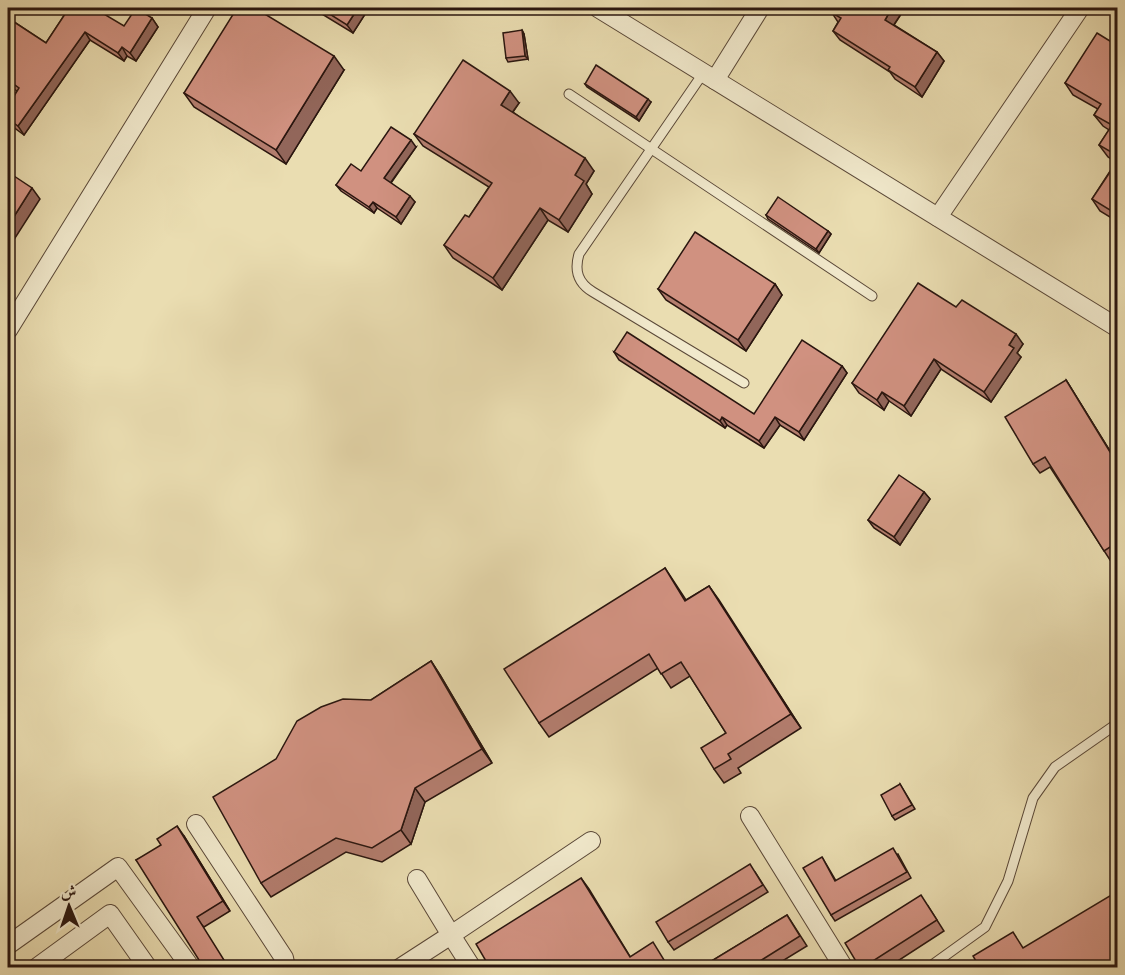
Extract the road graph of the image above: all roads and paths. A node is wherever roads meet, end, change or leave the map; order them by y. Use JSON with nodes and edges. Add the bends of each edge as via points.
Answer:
{"nodes":[{"id":1,"x":207,"y":8,"type":"edge"},
{"id":2,"x":598,"y":8,"type":"edge"},
{"id":3,"x":760,"y":8,"type":"edge"},
{"id":4,"x":1080,"y":8,"type":"edge"},
{"id":5,"x":710,"y":76,"type":"junction"},
{"id":6,"x":569,"y":94,"type":"dead end"},
{"id":7,"x":651,"y":148,"type":"junction"},
{"id":8,"x":938,"y":217,"type":"junction"},
{"id":9,"x":872,"y":296,"type":"dead end"},
{"id":10,"x":1118,"y":328,"type":"edge"},
{"id":11,"x":8,"y":330,"type":"edge"},
{"id":12,"x":744,"y":382,"type":"dead end"},
{"id":13,"x":1118,"y":723,"type":"edge"},
{"id":14,"x":750,"y":816,"type":"dead end"},
{"id":15,"x":196,"y":824,"type":"dead end"},
{"id":16,"x":591,"y":842,"type":"dead end"},
{"id":17,"x":417,"y":879,"type":"dead end"},
{"id":18,"x":451,"y":935,"type":"junction"},
{"id":19,"x":8,"y":945,"type":"edge"},
{"id":20,"x":36,"y":968,"type":"edge"},
{"id":21,"x":148,"y":968,"type":"edge"},
{"id":22,"x":191,"y":968,"type":"edge"},
{"id":23,"x":286,"y":968,"type":"edge"},
{"id":24,"x":400,"y":968,"type":"edge"},
{"id":25,"x":471,"y":968,"type":"edge"},
{"id":26,"x":844,"y":968,"type":"edge"},
{"id":27,"x":928,"y":968,"type":"edge"}],
"edges":[{"from":1,"to":11,"type":"street"},
{"from":2,"to":5,"type":"street"},
{"from":3,"to":5,"type":"street"},
{"from":4,"to":8,"type":"street"},
{"from":5,"to":7,"type":"lane"},
{"from":5,"to":8,"type":"street"},
{"from":6,"to":7,"type":"lane"},
{"from":7,"to":9,"type":"lane"},
{"from":7,"to":12,"type":"lane","via":[[579,254],[576,272],[592,292]]},
{"from":8,"to":10,"type":"street"},
{"from":13,"to":27,"type":"lane","via":[[1055,767],[1034,798],[1008,881],[985,927]]},
{"from":14,"to":26,"type":"street"},
{"from":15,"to":23,"type":"street","via":[[284,958]]},
{"from":16,"to":18,"type":"street"},
{"from":17,"to":18,"type":"street"},
{"from":18,"to":24,"type":"street"},
{"from":18,"to":25,"type":"street"},
{"from":19,"to":22,"type":"street","via":[[118,867]]},
{"from":20,"to":21,"type":"street","via":[[110,914]]}]}
